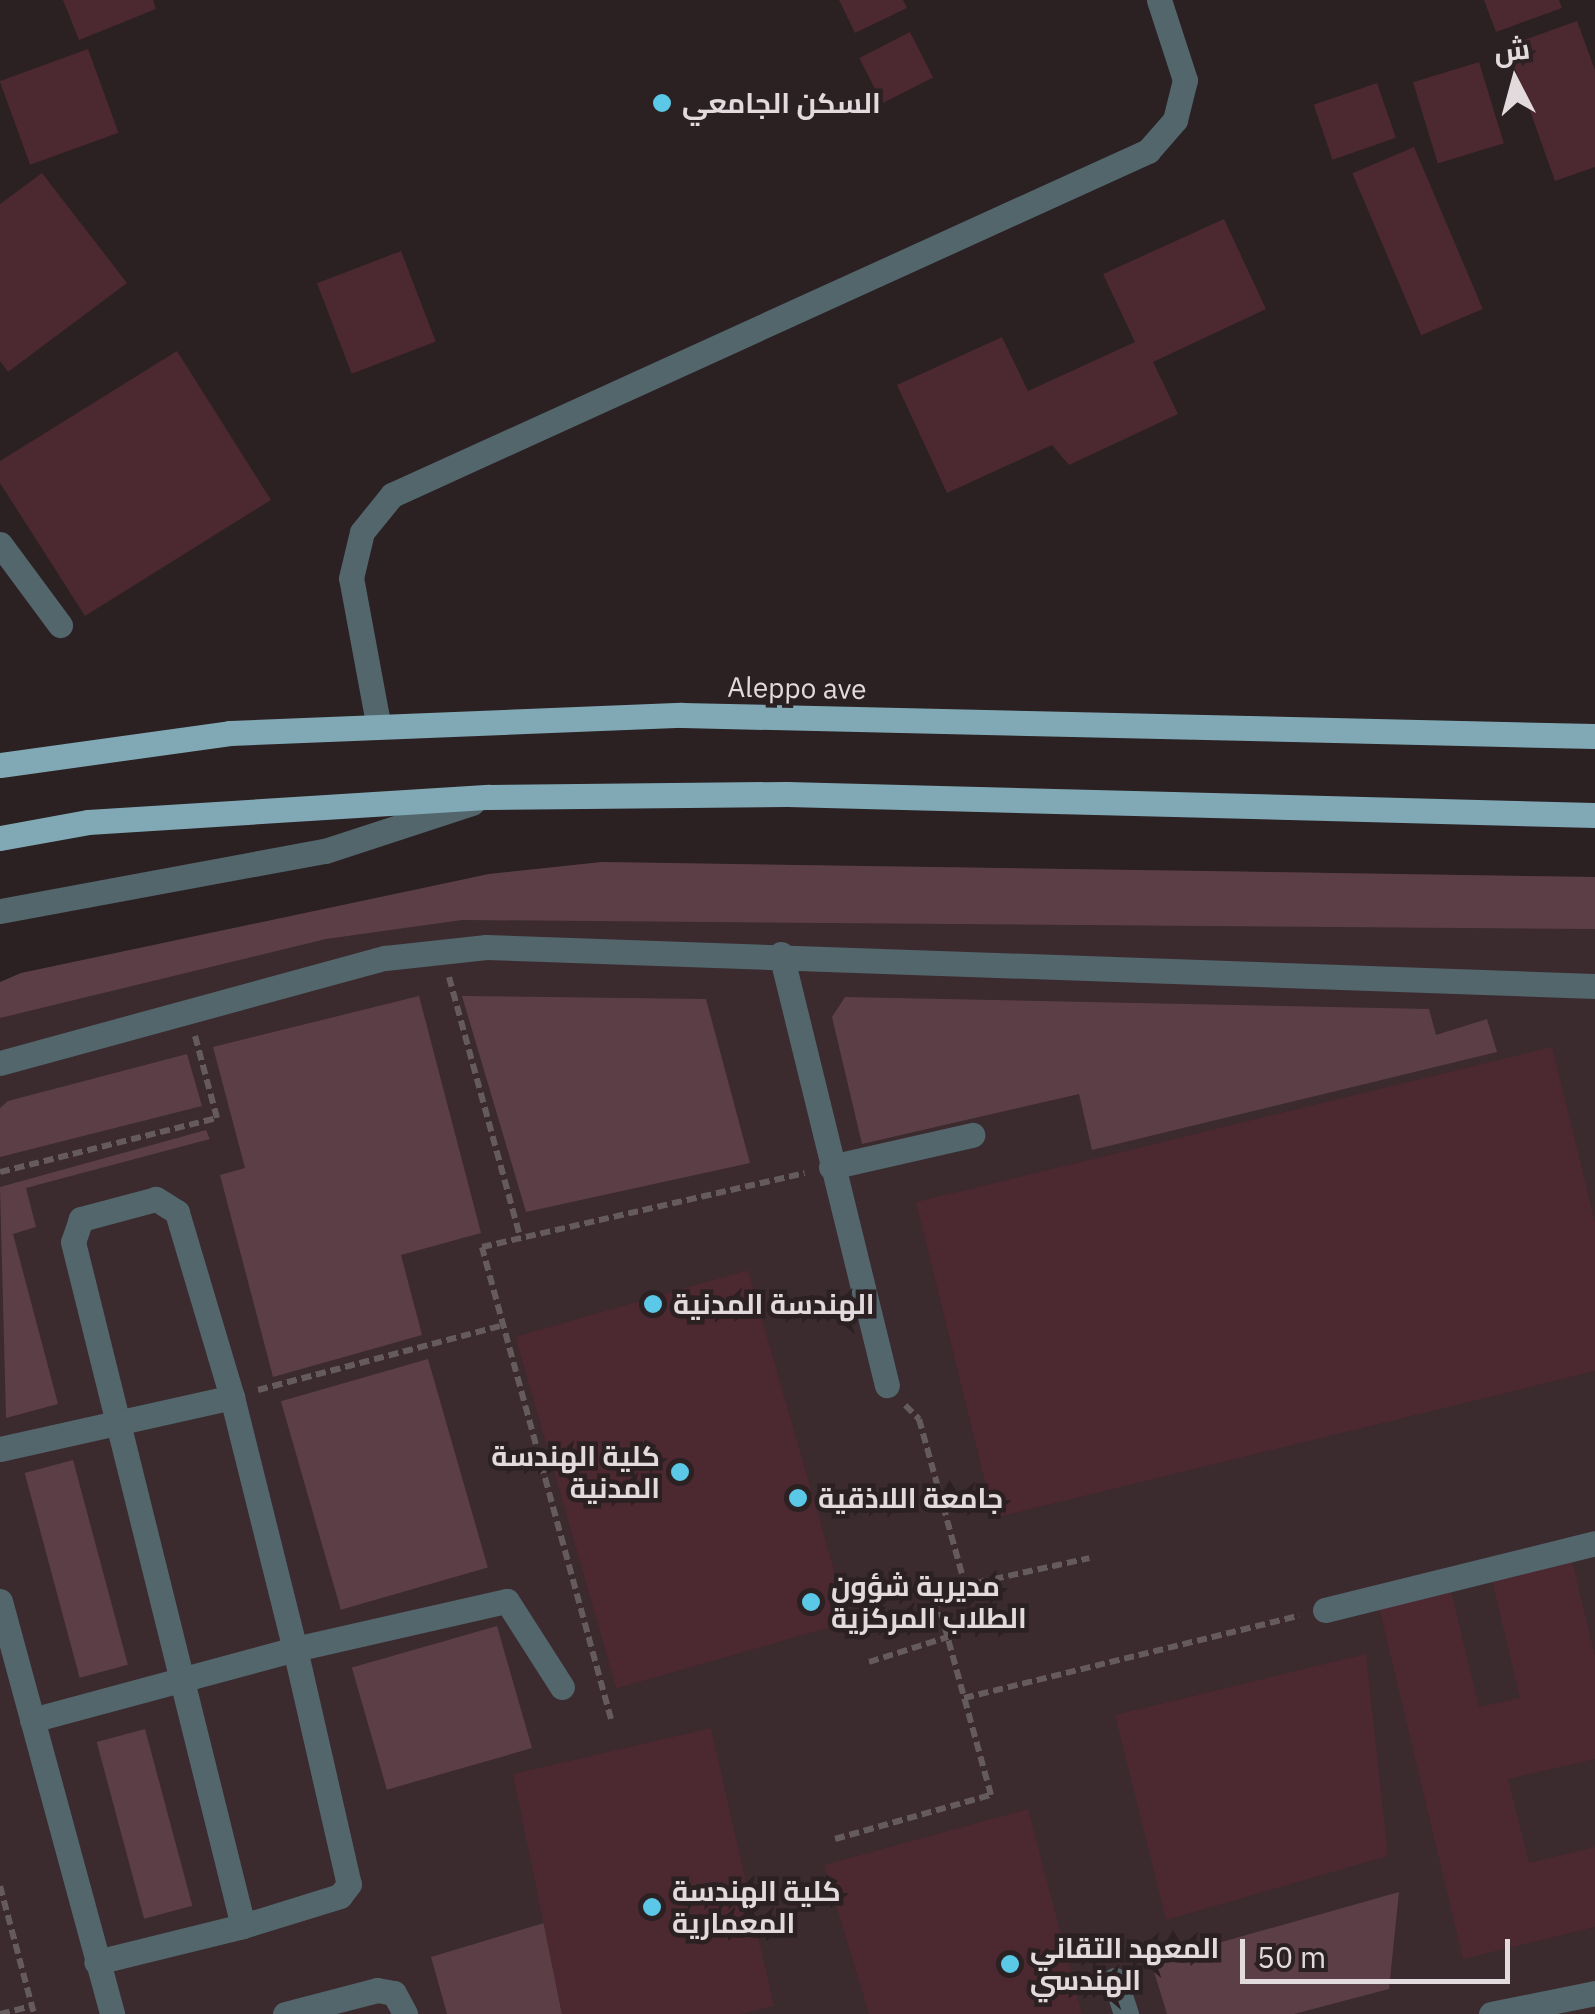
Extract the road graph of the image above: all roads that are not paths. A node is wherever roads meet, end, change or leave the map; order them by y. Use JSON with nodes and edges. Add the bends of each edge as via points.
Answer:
{"nodes":[{"id":1,"x":1160,"y":0,"type":"edge"},
{"id":2,"x":0,"y":544,"type":"edge"},
{"id":3,"x":60,"y":625,"type":"dead end"},
{"id":4,"x":378,"y":723,"type":"junction"},
{"id":5,"x":1595,"y":736,"type":"edge"},
{"id":6,"x":0,"y":765,"type":"edge"},
{"id":7,"x":489,"y":797,"type":"junction"},
{"id":8,"x":1595,"y":815,"type":"edge"},
{"id":9,"x":0,"y":838,"type":"edge"},
{"id":10,"x":0,"y":911,"type":"edge"},
{"id":11,"x":781,"y":954,"type":"junction"},
{"id":12,"x":1595,"y":986,"type":"edge"},
{"id":13,"x":0,"y":1062,"type":"edge"},
{"id":14,"x":972,"y":1135,"type":"dead end"},
{"id":15,"x":831,"y":1168,"type":"junction"},
{"id":16,"x":887,"y":1386,"type":"road end"},
{"id":17,"x":232,"y":1396,"type":"junction"},
{"id":18,"x":116,"y":1422,"type":"junction"},
{"id":19,"x":0,"y":1450,"type":"edge"},
{"id":20,"x":1595,"y":1543,"type":"edge"},
{"id":21,"x":0,"y":1601,"type":"edge"},
{"id":22,"x":1325,"y":1610,"type":"road end"},
{"id":23,"x":295,"y":1650,"type":"junction"},
{"id":24,"x":180,"y":1680,"type":"junction"},
{"id":25,"x":562,"y":1688,"type":"dead end"},
{"id":26,"x":32,"y":1720,"type":"junction"},
{"id":27,"x":243,"y":1926,"type":"junction"},
{"id":28,"x":96,"y":1962,"type":"junction"},
{"id":29,"x":1115,"y":1980,"type":"dead end"},
{"id":30,"x":1595,"y":1993,"type":"edge"},
{"id":31,"x":112,"y":2014,"type":"edge"},
{"id":32,"x":285,"y":2014,"type":"edge"},
{"id":33,"x":405,"y":2014,"type":"edge"},
{"id":34,"x":1126,"y":2014,"type":"edge"},
{"id":35,"x":1491,"y":2014,"type":"edge"}],
"edges":[{"from":1,"to":4,"type":"street","via":[[1185,80],[1175,120],[1148,151],[392,495],[362,532],[351,578]]},
{"from":2,"to":3,"type":"street"},
{"from":4,"to":5,"type":"main road","name":"Aleppo ave","via":[[682,715]]},
{"from":4,"to":6,"type":"main road","name":"Aleppo ave","via":[[230,733]]},
{"from":7,"to":8,"type":"main road","via":[[787,794]]},
{"from":7,"to":9,"type":"main road","via":[[88,822]]},
{"from":7,"to":10,"type":"street","via":[[325,851]]},
{"from":11,"to":12,"type":"street"},
{"from":11,"to":13,"type":"street","via":[[442,952],[385,958]]},
{"from":11,"to":15,"type":"street"},
{"from":14,"to":15,"type":"street"},
{"from":15,"to":16,"type":"street"},
{"from":17,"to":18,"type":"street"},
{"from":17,"to":18,"type":"street","via":[[177,1212],[156,1199],[81,1218],[74,1228]]},
{"from":17,"to":23,"type":"street"},
{"from":18,"to":19,"type":"street"},
{"from":18,"to":24,"type":"street"},
{"from":20,"to":22,"type":"street"},
{"from":21,"to":26,"type":"street"},
{"from":23,"to":24,"type":"street"},
{"from":23,"to":25,"type":"street","via":[[507,1601]]},
{"from":23,"to":27,"type":"street","via":[[350,1884],[340,1896]]},
{"from":24,"to":26,"type":"street"},
{"from":24,"to":27,"type":"street"},
{"from":26,"to":28,"type":"street"},
{"from":27,"to":28,"type":"street"},
{"from":28,"to":31,"type":"street"},
{"from":29,"to":34,"type":"street"},
{"from":30,"to":35,"type":"street"},
{"from":32,"to":33,"type":"street","via":[[377,1990],[394,1993]]}]}
